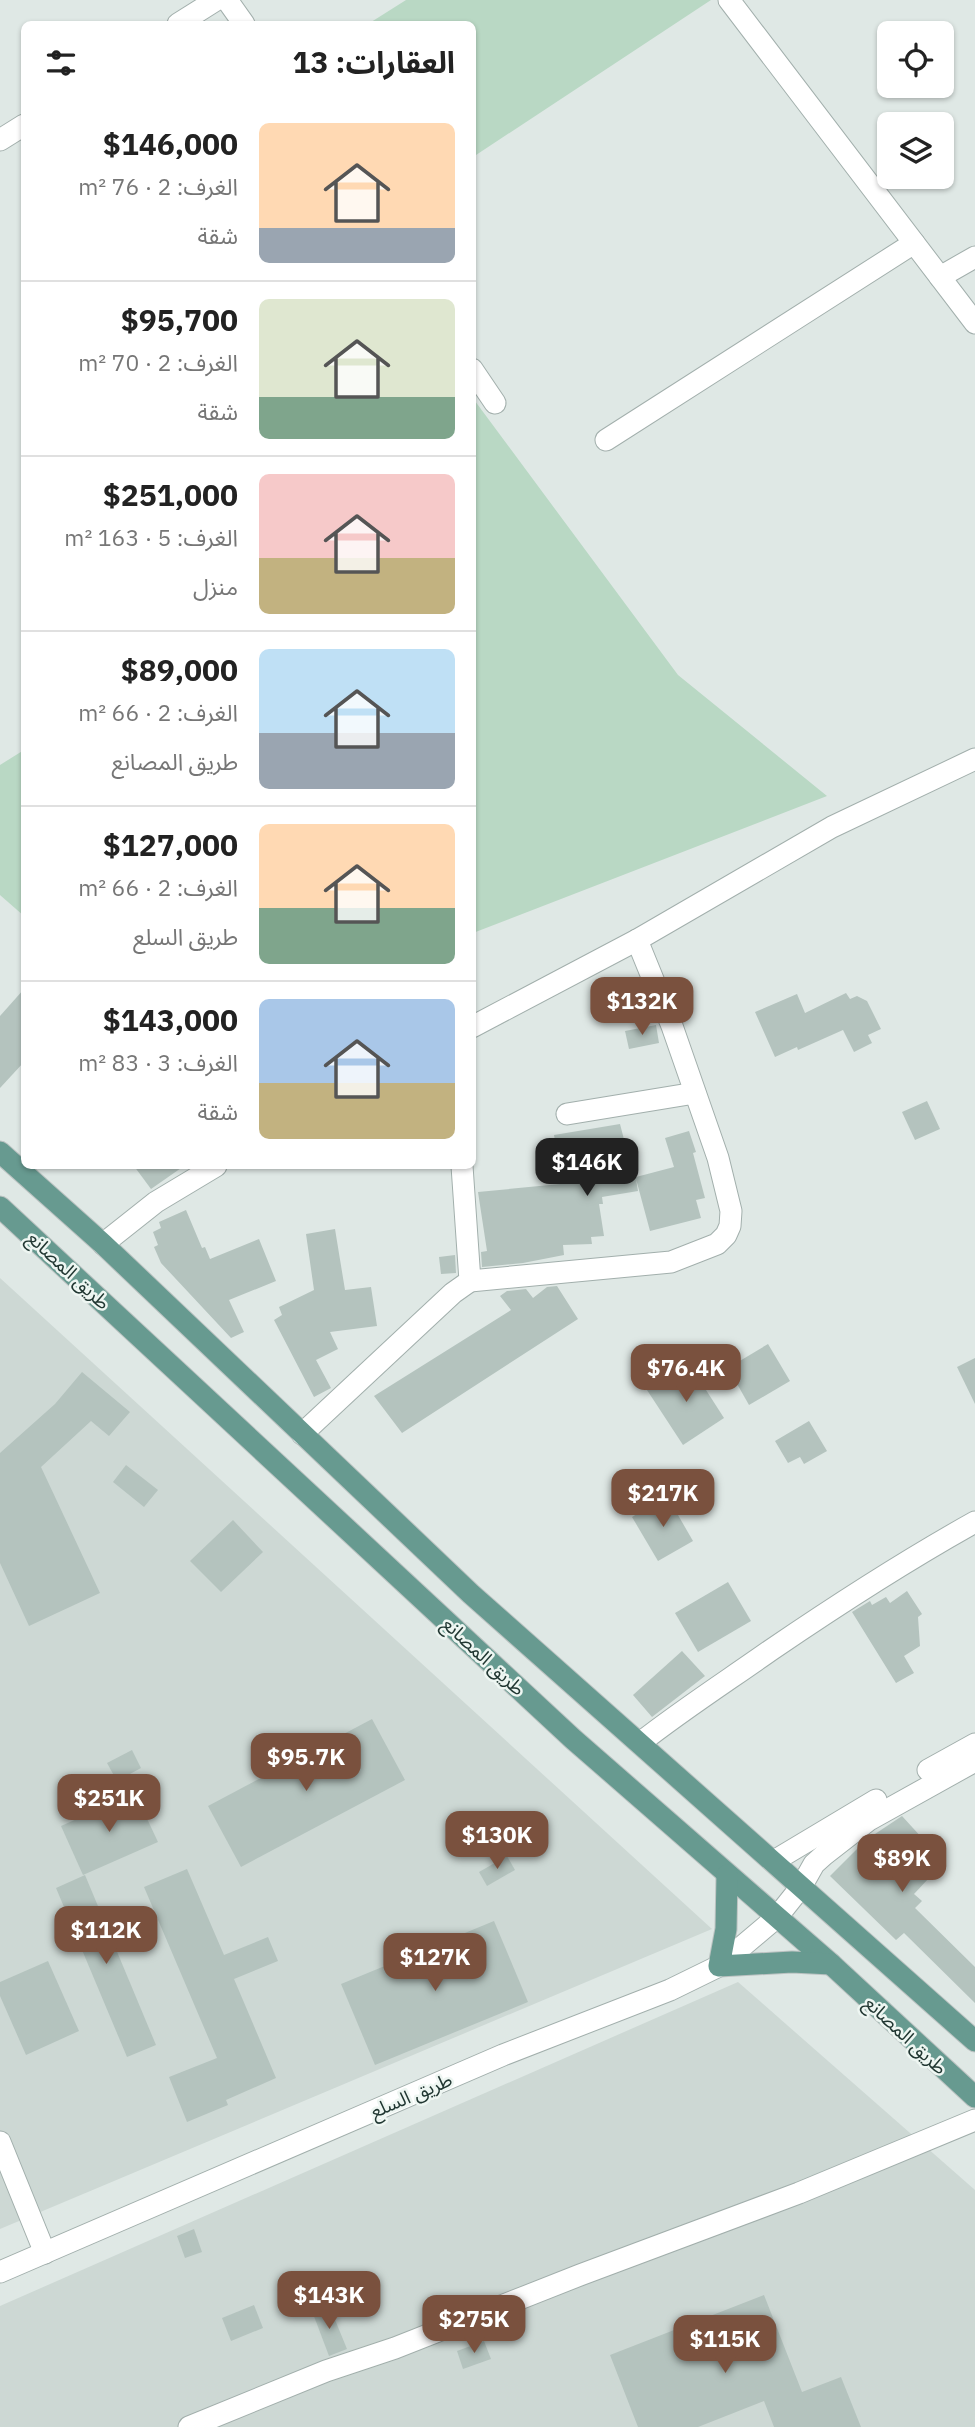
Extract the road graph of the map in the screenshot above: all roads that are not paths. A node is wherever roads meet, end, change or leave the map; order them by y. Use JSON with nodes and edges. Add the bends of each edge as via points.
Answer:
{"nodes":[{"id":1,"x":216,"y":0,"type":"edge"},
{"id":2,"x":227,"y":0,"type":"edge"},
{"id":3,"x":729,"y":0,"type":"edge"},
{"id":4,"x":183,"y":21,"type":"edge"},
{"id":5,"x":242,"y":21,"type":"edge"},
{"id":6,"x":914,"y":243,"type":"junction"},
{"id":7,"x":975,"y":257,"type":"edge"},
{"id":8,"x":940,"y":277,"type":"junction"},
{"id":9,"x":975,"y":323,"type":"edge"},
{"id":10,"x":476,"y":375,"type":"edge"},
{"id":11,"x":495,"y":403,"type":"dead end"},
{"id":12,"x":606,"y":440,"type":"dead end"},
{"id":13,"x":975,"y":759,"type":"edge"},
{"id":14,"x":637,"y":940,"type":"junction"},
{"id":15,"x":476,"y":1025,"type":"edge"},
{"id":16,"x":695,"y":1093,"type":"junction"},
{"id":17,"x":567,"y":1114,"type":"dead end"},
{"id":18,"x":0,"y":1152,"type":"edge"},
{"id":19,"x":211,"y":1169,"type":"edge"},
{"id":20,"x":462,"y":1169,"type":"edge"},
{"id":21,"x":0,"y":1207,"type":"edge"},
{"id":22,"x":103,"y":1244,"type":"junction"},
{"id":23,"x":470,"y":1280,"type":"junction"},
{"id":24,"x":302,"y":1434,"type":"junction"},
{"id":25,"x":975,"y":1522,"type":"edge"},
{"id":26,"x":640,"y":1743,"type":"junction"},
{"id":27,"x":975,"y":1744,"type":"edge"},
{"id":28,"x":975,"y":1761,"type":"edge"},
{"id":29,"x":774,"y":1861,"type":"junction"},
{"id":30,"x":727,"y":1875,"type":"junction"},
{"id":31,"x":801,"y":1886,"type":"junction"},
{"id":32,"x":777,"y":1917,"type":"junction"},
{"id":33,"x":831,"y":1964,"type":"junction"},
{"id":34,"x":719,"y":1966,"type":"junction"},
{"id":35,"x":975,"y":2041,"type":"edge"},
{"id":36,"x":975,"y":2097,"type":"edge"},
{"id":37,"x":975,"y":2120,"type":"edge"},
{"id":38,"x":0,"y":2142,"type":"edge"},
{"id":39,"x":7,"y":2177,"type":"edge"},
{"id":40,"x":46,"y":2253,"type":"junction"},
{"id":41,"x":0,"y":2272,"type":"edge"},
{"id":42,"x":189,"y":2427,"type":"edge"}],
"edges":[{"from":1,"to":4,"type":"street"},
{"from":2,"to":5,"type":"street"},
{"from":3,"to":6,"type":"street"},
{"from":6,"to":8,"type":"street"},
{"from":6,"to":12,"type":"street"},
{"from":7,"to":8,"type":"street"},
{"from":8,"to":9,"type":"street"},
{"from":10,"to":11,"type":"street"},
{"from":13,"to":14,"type":"street","via":[[832,828]]},
{"from":14,"to":15,"type":"street"},
{"from":14,"to":16,"type":"street"},
{"from":16,"to":17,"type":"street"},
{"from":16,"to":23,"type":"street","via":[[731,1212],[730,1226],[717,1244],[652,1265]]},
{"from":18,"to":22,"type":"main road","name":"طريق المصانع"},
{"from":19,"to":22,"type":"street","via":[[156,1202]]},
{"from":20,"to":23,"type":"street"},
{"from":21,"to":30,"type":"main road","name":"طريق المصانع","via":[[573,1739]]},
{"from":22,"to":24,"type":"main road","name":"طريق المصانع"},
{"from":23,"to":24,"type":"street"},
{"from":24,"to":26,"type":"main road","name":"طريق المصانع","via":[[471,1594]]},
{"from":25,"to":26,"type":"street","via":[[803,1628]]},
{"from":26,"to":29,"type":"main road","name":"طريق المصانع"},
{"from":27,"to":29,"type":"street"},
{"from":28,"to":31,"type":"street","name":"طريق السلع","via":[[869,1820],[814,1864]]},
{"from":29,"to":31,"type":"main road","name":"طريق المصانع"},
{"from":30,"to":32,"type":"main road","name":"طريق المصانع"},
{"from":30,"to":34,"type":"main road","via":[[726,1929]]},
{"from":31,"to":32,"type":"street","name":"طريق السلع"},
{"from":31,"to":35,"type":"main road","name":"طريق المصانع"},
{"from":32,"to":33,"type":"main road","name":"طريق المصانع"},
{"from":32,"to":34,"type":"street","name":"طريق السلع"},
{"from":33,"to":34,"type":"main road"},
{"from":33,"to":36,"type":"main road","name":"طريق المصانع"},
{"from":34,"to":40,"type":"street","name":"طريق السلع"},
{"from":37,"to":42,"type":"street","via":[[799,2193]]},
{"from":38,"to":39,"type":"street"},
{"from":39,"to":40,"type":"street"},
{"from":40,"to":41,"type":"street","name":"طريق السلع"}]}
